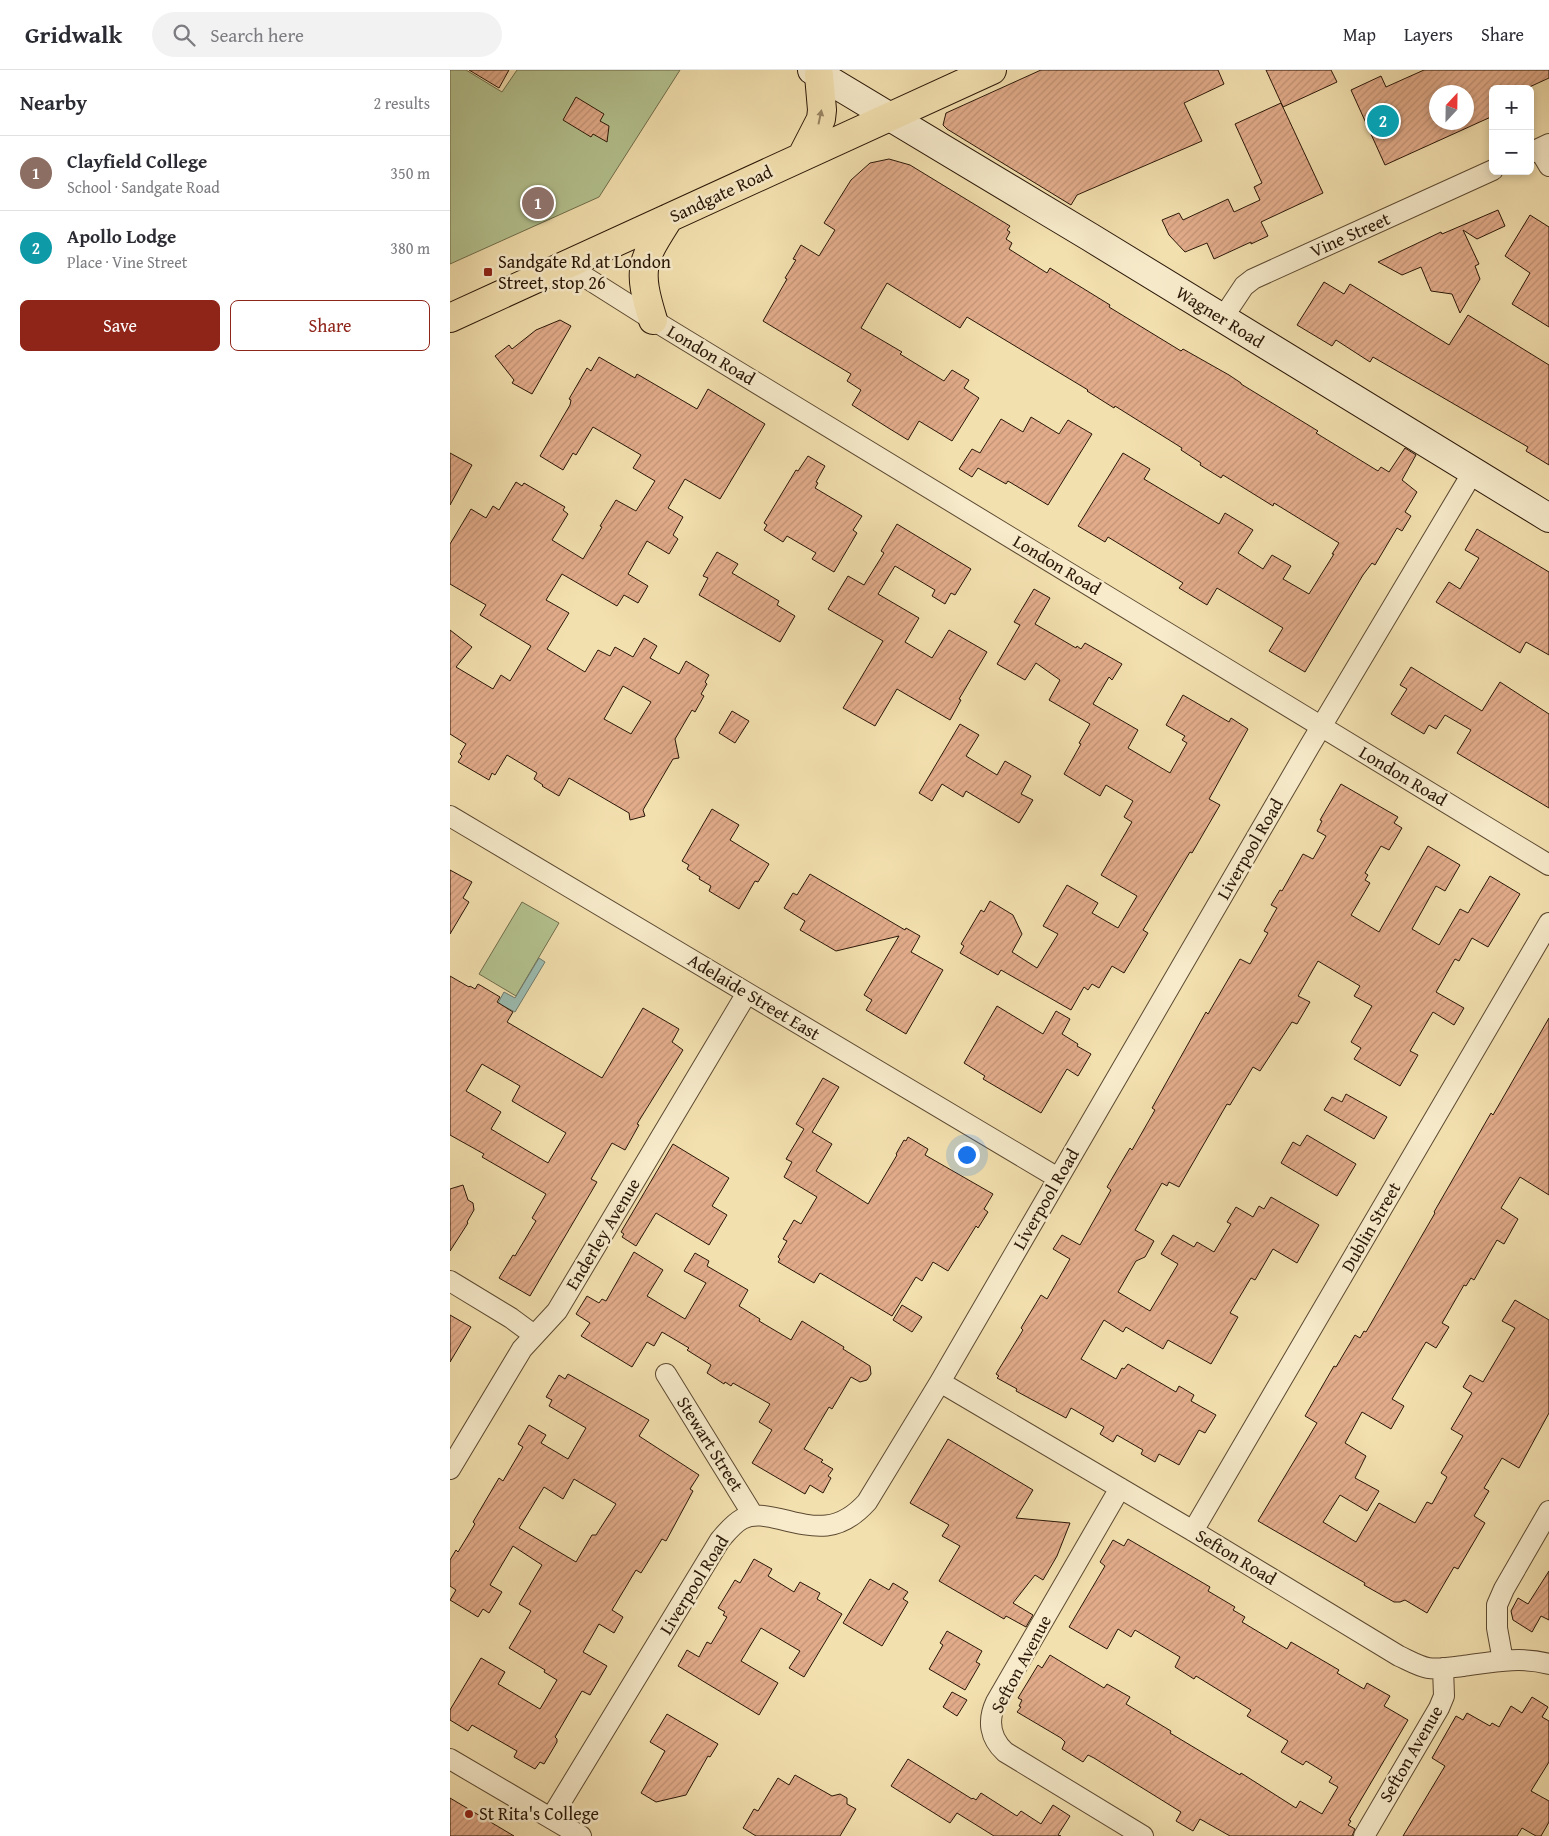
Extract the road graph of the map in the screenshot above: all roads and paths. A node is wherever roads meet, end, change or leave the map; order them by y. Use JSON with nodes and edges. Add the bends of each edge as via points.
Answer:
{"nodes":[{"id":1,"x":992,"y":70,"type":"edge"},
{"id":2,"x":816,"y":72,"type":"edge"},
{"id":3,"x":891,"y":116,"type":"junction"},
{"id":4,"x":802,"y":156,"type":"junction"},
{"id":5,"x":1489,"y":172,"type":"edge"},
{"id":6,"x":669,"y":218,"type":"junction"},
{"id":7,"x":566,"y":265,"type":"junction"},
{"id":8,"x":450,"y":318,"type":"edge"},
{"id":9,"x":1222,"y":319,"type":"junction"},
{"id":10,"x":653,"y":320,"type":"junction"},
{"id":11,"x":1473,"y":472,"type":"junction"},
{"id":12,"x":1549,"y":518,"type":"edge"},
{"id":13,"x":1322,"y":726,"type":"junction"},
{"id":14,"x":450,"y":816,"type":"edge"},
{"id":15,"x":1549,"y":864,"type":"edge"},
{"id":16,"x":1549,"y":923,"type":"edge"},
{"id":17,"x":747,"y":993,"type":"junction"},
{"id":18,"x":1058,"y":1178,"type":"junction"},
{"id":19,"x":450,"y":1281,"type":"edge"},
{"id":20,"x":534,"y":1335,"type":"junction"},
{"id":21,"x":666,"y":1374,"type":"dead end"},
{"id":22,"x":940,"y":1382,"type":"junction"},
{"id":23,"x":450,"y":1468,"type":"edge"},
{"id":24,"x":1120,"y":1488,"type":"junction"},
{"id":25,"x":1549,"y":1511,"type":"edge"},
{"id":26,"x":753,"y":1515,"type":"junction"},
{"id":27,"x":1193,"y":1531,"type":"junction"},
{"id":28,"x":1503,"y":1661,"type":"junction"},
{"id":29,"x":1549,"y":1664,"type":"edge"},
{"id":30,"x":1443,"y":1668,"type":"junction"},
{"id":31,"x":450,"y":1758,"type":"edge"},
{"id":32,"x":552,"y":1818,"type":"junction"},
{"id":33,"x":582,"y":1836,"type":"edge"},
{"id":34,"x":1144,"y":1836,"type":"edge"},
{"id":35,"x":1364,"y":1836,"type":"edge"}],
"edges":[{"from":1,"to":3,"type":"highway","name":"Sandgate Road"},
{"from":2,"to":3,"type":"street","name":"Wagner Road"},
{"from":4,"to":2,"type":"highway","one_way":true,"via":[[821,119],[822,100]]},
{"from":3,"to":4,"type":"highway","name":"Sandgate Road"},
{"from":3,"to":9,"type":"street","name":"Wagner Road"},
{"from":4,"to":6,"type":"highway","name":"Sandgate Road"},
{"from":5,"to":9,"type":"street","name":"Vine Street","via":[[1252,279]]},
{"from":6,"to":7,"type":"highway","name":"Sandgate Road"},
{"from":6,"to":10,"type":"highway","via":[[649,249],[644,267],[645,293]]},
{"from":7,"to":8,"type":"highway","name":"Sandgate Road"},
{"from":7,"to":10,"type":"street","name":"London Road"},
{"from":9,"to":11,"type":"street","name":"Wagner Road"},
{"from":10,"to":13,"type":"street","name":"London Road"},
{"from":11,"to":12,"type":"street","name":"Wagner Road"},
{"from":11,"to":13,"type":"street","name":"Liverpool Road"},
{"from":13,"to":15,"type":"street","name":"London Road"},
{"from":13,"to":18,"type":"street","name":"Liverpool Road"},
{"from":14,"to":17,"type":"street","name":"Adelaide Street East"},
{"from":16,"to":27,"type":"street","name":"Dublin Street"},
{"from":17,"to":18,"type":"street","name":"Adelaide Street East"},
{"from":17,"to":20,"type":"street","name":"Enderley Avenue","via":[[557,1312]]},
{"from":18,"to":22,"type":"street","name":"Liverpool Road"},
{"from":19,"to":20,"type":"street"},
{"from":20,"to":23,"type":"street","name":"Enderley Avenue","via":[[511,1365]]},
{"from":21,"to":26,"type":"street","name":"Stewart Street"},
{"from":22,"to":24,"type":"street","name":"Sefton Road"},
{"from":22,"to":26,"type":"street","name":"Liverpool Road","via":[[867,1502],[855,1516],[819,1527]]},
{"from":24,"to":27,"type":"street","name":"Sefton Road"},
{"from":24,"to":34,"type":"street","name":"Sefton Avenue","via":[[996,1702],[990,1722],[997,1744],[1005,1752]]},
{"from":25,"to":28,"type":"street","via":[[1497,1605]]},
{"from":26,"to":32,"type":"street","name":"Liverpool Road","via":[[731,1527],[720,1540]]},
{"from":27,"to":30,"type":"street","name":"Sefton Road","via":[[1399,1656],[1429,1668]]},
{"from":28,"to":29,"type":"street","name":"Sefton Road","via":[[1535,1660]]},
{"from":28,"to":30,"type":"street","name":"Sefton Road"},
{"from":30,"to":35,"type":"street","name":"Sefton Avenue","via":[[1444,1696],[1439,1708]]},
{"from":31,"to":32,"type":"street"},
{"from":32,"to":33,"type":"street"}]}
